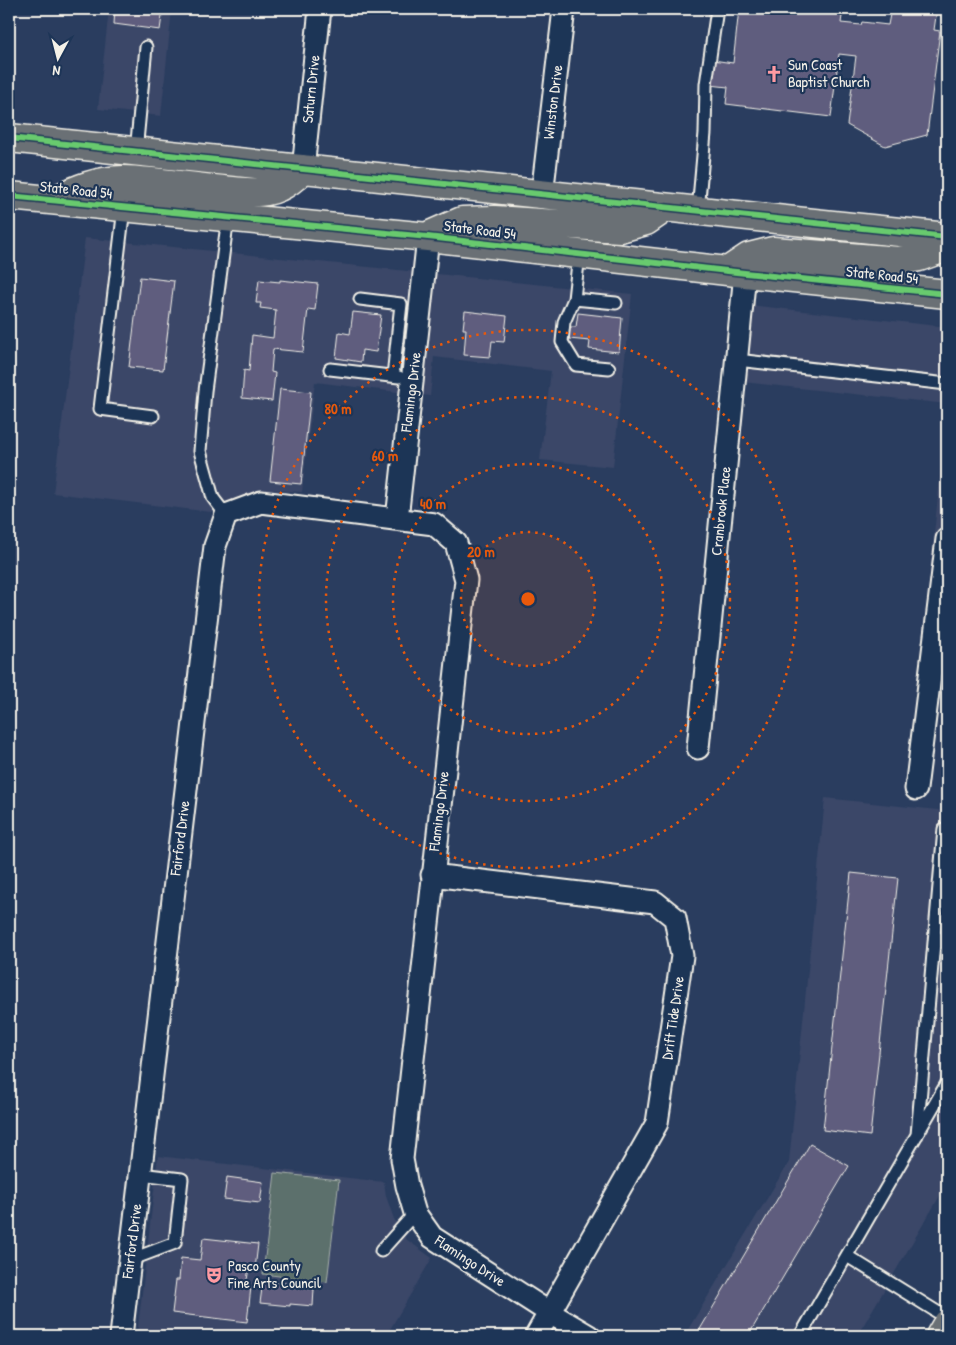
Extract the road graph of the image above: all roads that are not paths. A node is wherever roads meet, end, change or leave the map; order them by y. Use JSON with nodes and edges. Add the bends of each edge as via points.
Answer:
{"nodes":[{"id":1,"x":320,"y":9,"type":"edge"},
{"id":2,"x":564,"y":9,"type":"edge"},
{"id":3,"x":718,"y":9,"type":"edge"},
{"id":4,"x":146,"y":47,"type":"dead end"},
{"id":5,"x":11,"y":140,"type":"edge"},
{"id":6,"x":136,"y":152,"type":"junction"},
{"id":7,"x":303,"y":169,"type":"junction"},
{"id":8,"x":542,"y":195,"type":"junction"},
{"id":9,"x":9,"y":196,"type":"edge"},
{"id":10,"x":53,"y":201,"type":"junction"},
{"id":11,"x":124,"y":208,"type":"junction"},
{"id":12,"x":665,"y":208,"type":"junction"},
{"id":13,"x":698,"y":211,"type":"junction"},
{"id":14,"x":228,"y":217,"type":"junction"},
{"id":15,"x":428,"y":237,"type":"junction"},
{"id":16,"x":947,"y":237,"type":"edge"},
{"id":17,"x":947,"y":247,"type":"edge"},
{"id":18,"x":579,"y":254,"type":"junction"},
{"id":19,"x":736,"y":272,"type":"junction"},
{"id":20,"x":947,"y":294,"type":"edge"},
{"id":21,"x":360,"y":299,"type":"dead end"},
{"id":22,"x":574,"y":299,"type":"junction"},
{"id":23,"x":616,"y":303,"type":"dead end"},
{"id":24,"x":411,"y":305,"type":"junction"},
{"id":25,"x":736,"y":360,"type":"junction"},
{"id":26,"x":609,"y":368,"type":"dead end"},
{"id":27,"x":330,"y":369,"type":"dead end"},
{"id":28,"x":403,"y":377,"type":"junction"},
{"id":29,"x":947,"y":384,"type":"edge"},
{"id":30,"x":153,"y":416,"type":"dead end"},
{"id":31,"x":226,"y":515,"type":"junction"},
{"id":32,"x":397,"y":519,"type":"junction"},
{"id":33,"x":947,"y":539,"type":"edge"},
{"id":34,"x":698,"y":748,"type":"dead end"},
{"id":35,"x":916,"y":789,"type":"dead end"},
{"id":36,"x":947,"y":829,"type":"edge"},
{"id":37,"x":432,"y":874,"type":"junction"},
{"id":38,"x":935,"y":936,"type":"junction"},
{"id":39,"x":947,"y":947,"type":"edge"},
{"id":40,"x":947,"y":1083,"type":"edge"},
{"id":41,"x":917,"y":1135,"type":"junction"},
{"id":42,"x":140,"y":1174,"type":"junction"},
{"id":43,"x":415,"y":1214,"type":"junction"},
{"id":44,"x":381,"y":1251,"type":"dead end"},
{"id":45,"x":847,"y":1256,"type":"junction"},
{"id":46,"x":130,"y":1260,"type":"junction"},
{"id":47,"x":550,"y":1313,"type":"junction"},
{"id":48,"x":947,"y":1318,"type":"edge"},
{"id":49,"x":947,"y":1324,"type":"edge"},
{"id":50,"x":121,"y":1336,"type":"edge"},
{"id":51,"x":536,"y":1336,"type":"edge"},
{"id":52,"x":589,"y":1336,"type":"edge"},
{"id":53,"x":800,"y":1336,"type":"edge"},
{"id":54,"x":940,"y":1336,"type":"edge"}],
"edges":[{"from":1,"to":7,"type":"street","name":"Saturn Drive"},
{"from":2,"to":8,"type":"street","name":"Winston Drive"},
{"from":3,"to":13,"type":"lane","via":[[706,84]]},
{"from":4,"to":6,"type":"lane"},
{"from":5,"to":6,"type":"main road"},
{"from":6,"to":7,"type":"main road"},
{"from":7,"to":8,"type":"main road"},
{"from":7,"to":10,"type":"main road","via":[[288,183],[267,191],[229,191],[123,180],[88,185]]},
{"from":8,"to":12,"type":"main road"},
{"from":9,"to":10,"type":"main road","name":"State Road 54"},
{"from":10,"to":11,"type":"main road","name":"State Road 54"},
{"from":11,"to":14,"type":"main road","name":"State Road 54"},
{"from":11,"to":30,"type":"lane","via":[[100,409]]},
{"from":12,"to":13,"type":"main road"},
{"from":12,"to":15,"type":"main road","via":[[646,221],[620,228],[462,221]]},
{"from":13,"to":16,"type":"main road"},
{"from":14,"to":15,"type":"main road","name":"State Road 54"},
{"from":14,"to":31,"type":"lane","via":[[200,451],[213,498]]},
{"from":15,"to":18,"type":"main road","name":"State Road 54"},
{"from":15,"to":24,"type":"street","name":"Flamingo Drive"},
{"from":17,"to":19,"type":"main road","via":[[898,261],[774,251],[749,257]]},
{"from":18,"to":19,"type":"main road","name":"State Road 54"},
{"from":18,"to":22,"type":"lane"},
{"from":19,"to":20,"type":"main road","name":"State Road 54"},
{"from":19,"to":25,"type":"street","name":"Cranbrook Place"},
{"from":21,"to":24,"type":"lane"},
{"from":22,"to":23,"type":"lane"},
{"from":22,"to":26,"type":"lane","via":[[564,322],[562,342],[576,365]]},
{"from":24,"to":28,"type":"street","name":"Flamingo Drive"},
{"from":25,"to":29,"type":"lane"},
{"from":25,"to":34,"type":"street","name":"Cranbrook Place"},
{"from":27,"to":28,"type":"lane"},
{"from":28,"to":32,"type":"street","name":"Flamingo Drive"},
{"from":31,"to":32,"type":"street","via":[[261,502]]},
{"from":31,"to":42,"type":"street","name":"Fairford Drive","via":[[216,546]]},
{"from":32,"to":37,"type":"street","name":"Flamingo Drive","via":[[434,524],[456,543],[466,580]]},
{"from":33,"to":35,"type":"street"},
{"from":36,"to":38,"type":"lane","via":[[944,829]]},
{"from":37,"to":43,"type":"street","name":"Flamingo Drive","via":[[402,1159]]},
{"from":37,"to":47,"type":"street","name":"Drift Tide Drive","via":[[655,902],[675,918],[682,956],[658,1123]]},
{"from":38,"to":39,"type":"lane"},
{"from":38,"to":41,"type":"lane"},
{"from":40,"to":41,"type":"lane"},
{"from":41,"to":45,"type":"lane"},
{"from":42,"to":46,"type":"street","name":"Fairford Drive"},
{"from":42,"to":46,"type":"lane","via":[[182,1179],[175,1243]]},
{"from":43,"to":44,"type":"lane"},
{"from":43,"to":47,"type":"street","name":"Flamingo Drive","via":[[432,1237]]},
{"from":45,"to":48,"type":"lane"},
{"from":45,"to":53,"type":"lane"},
{"from":46,"to":50,"type":"street","name":"Fairford Drive"},
{"from":47,"to":51,"type":"street","name":"Drift Tide Drive"},
{"from":47,"to":52,"type":"street","name":"Flamingo Drive"},
{"from":49,"to":54,"type":"main road"}]}
